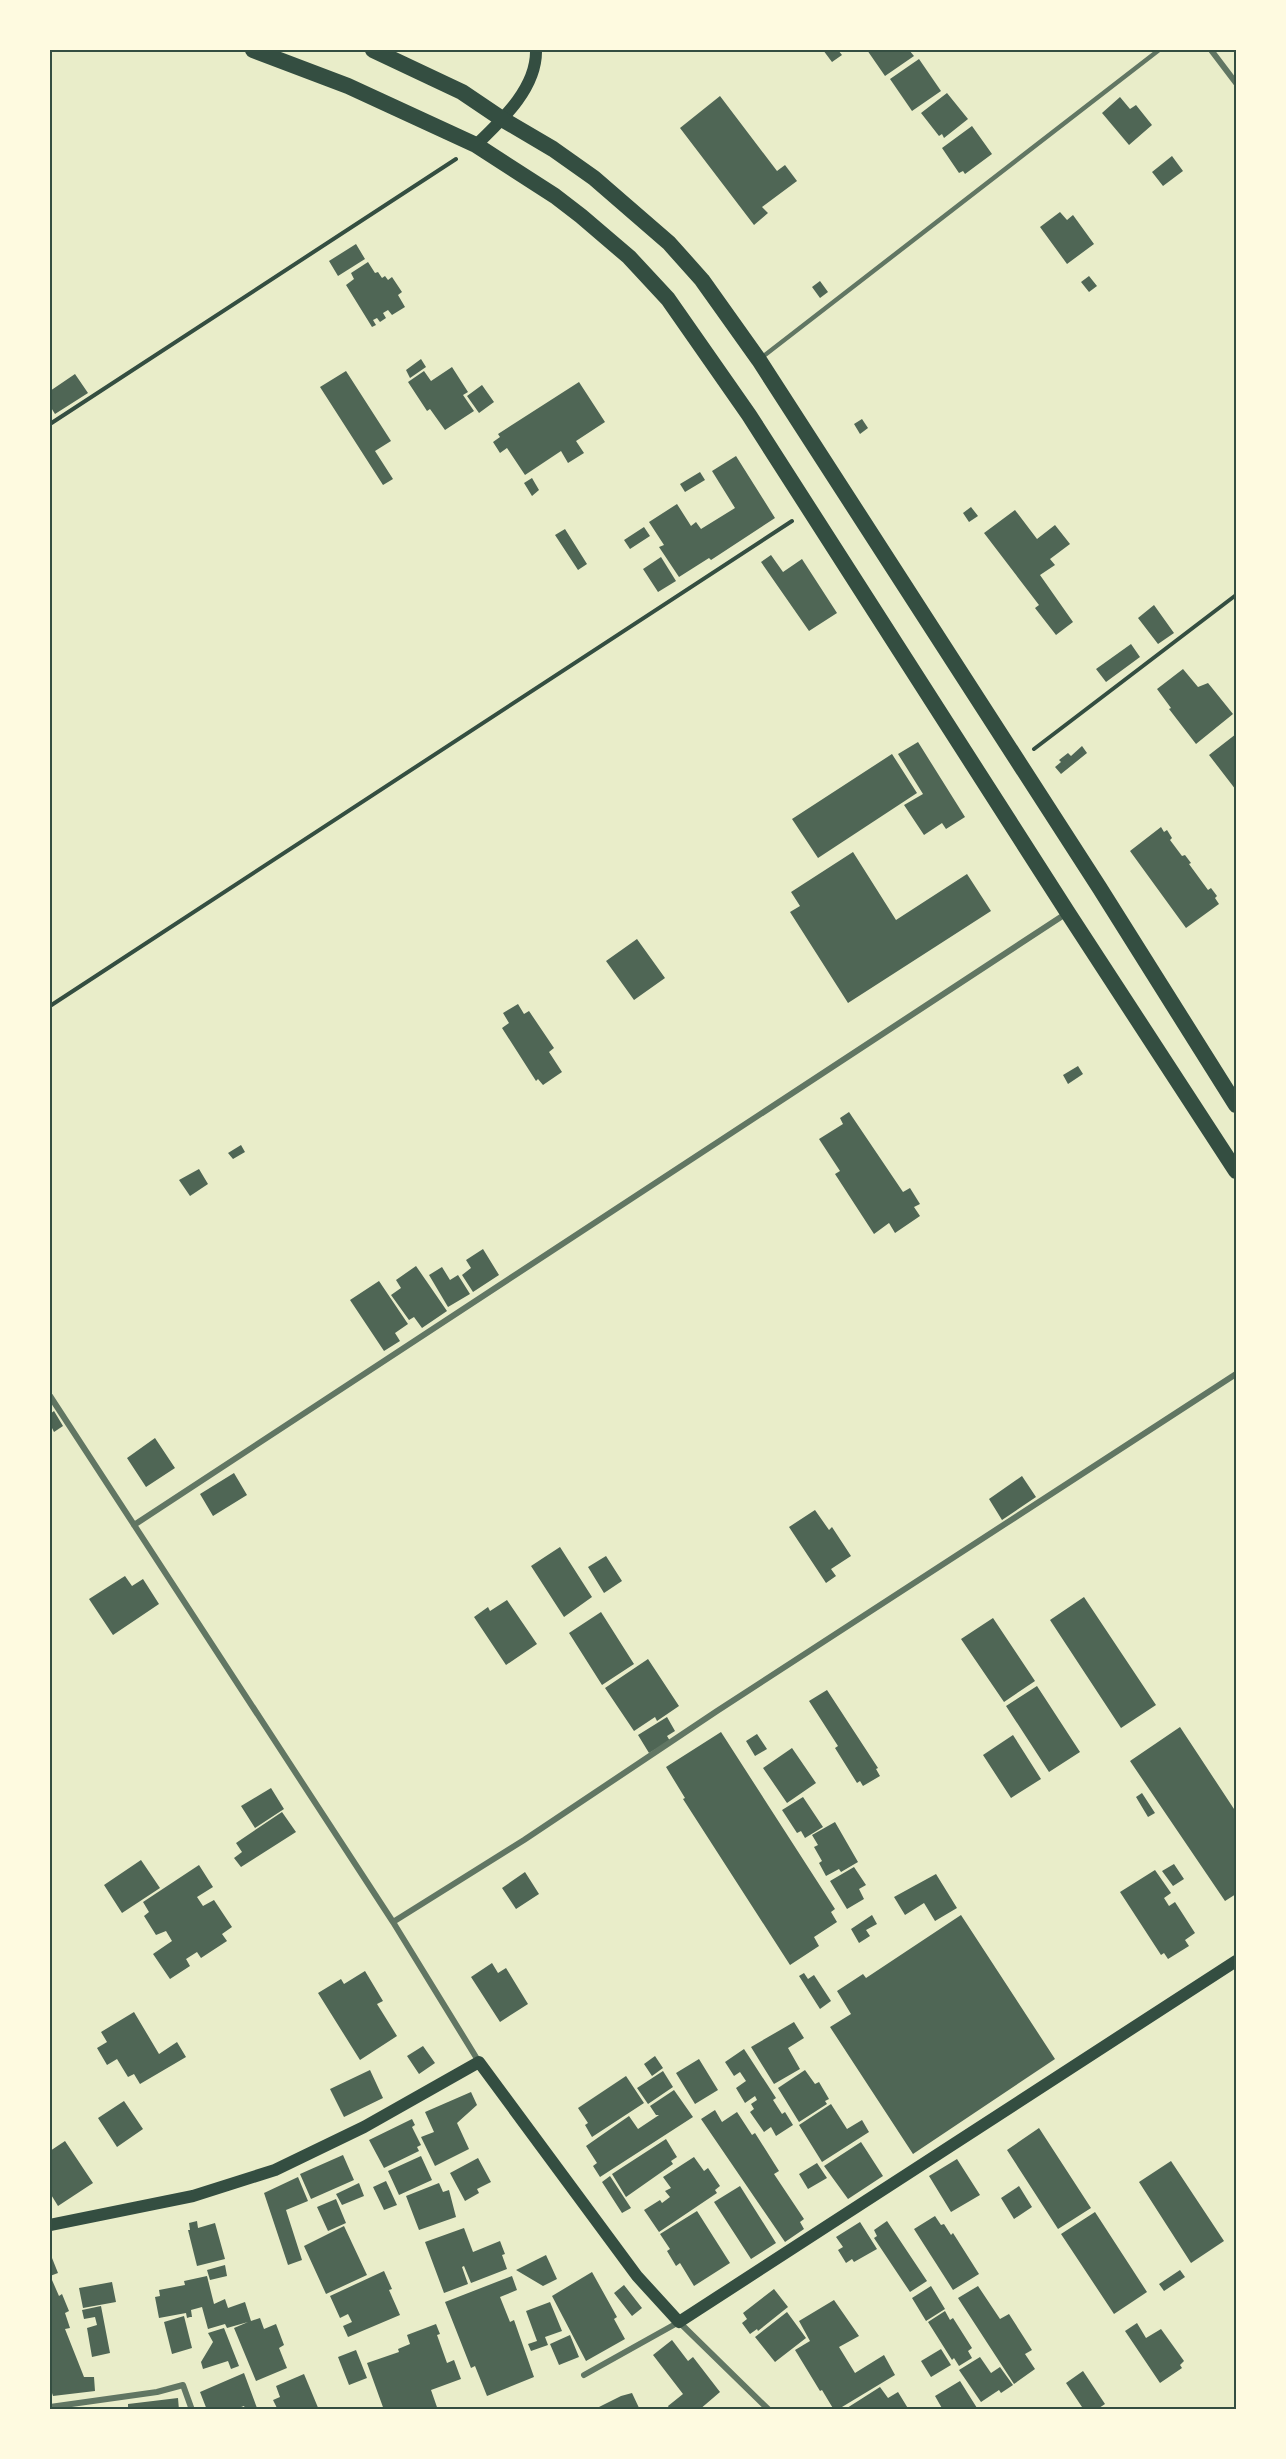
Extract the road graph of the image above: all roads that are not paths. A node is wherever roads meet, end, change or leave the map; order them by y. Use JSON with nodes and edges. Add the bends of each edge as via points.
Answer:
{"nodes":[{"id":1,"x":253,"y":50,"type":"edge"},
{"id":2,"x":373,"y":50,"type":"edge"},
{"id":3,"x":536,"y":50,"type":"edge"},
{"id":4,"x":1159,"y":50,"type":"edge"},
{"id":5,"x":1211,"y":50,"type":"edge"},
{"id":6,"x":1236,"y":83,"type":"edge"},
{"id":7,"x":502,"y":119,"type":"junction"},
{"id":8,"x":476,"y":145,"type":"junction"},
{"id":9,"x":759,"y":360,"type":"junction"},
{"id":10,"x":1068,"y":913,"type":"junction"},
{"id":11,"x":1236,"y":1106,"type":"edge"},
{"id":12,"x":1236,"y":1171,"type":"edge"},
{"id":13,"x":1236,"y":1374,"type":"edge"},
{"id":14,"x":50,"y":1396,"type":"edge"},
{"id":15,"x":134,"y":1526,"type":"junction"},
{"id":16,"x":393,"y":1922,"type":"junction"},
{"id":17,"x":1236,"y":1961,"type":"edge"},
{"id":18,"x":479,"y":2062,"type":"junction"},
{"id":19,"x":50,"y":2225,"type":"edge"},
{"id":20,"x":679,"y":2322,"type":"junction"},
{"id":21,"x":584,"y":2374,"type":"dead end"},
{"id":22,"x":50,"y":2407,"type":"edge"},
{"id":23,"x":192,"y":2409,"type":"edge"},
{"id":24,"x":769,"y":2409,"type":"edge"}],
"edges":[{"from":1,"to":8,"type":"highway","via":[[348,86]]},
{"from":2,"to":7,"type":"highway","via":[[462,92]]},
{"from":3,"to":7,"type":"main road","via":[[537,63],[529,82]]},
{"from":4,"to":9,"type":"lane"},
{"from":5,"to":6,"type":"street"},
{"from":7,"to":8,"type":"main road"},
{"from":7,"to":9,"type":"highway","via":[[594,178],[669,243],[702,280]]},
{"from":8,"to":10,"type":"highway","via":[[581,216],[668,299],[749,415]]},
{"from":9,"to":11,"type":"highway"},
{"from":10,"to":12,"type":"highway"},
{"from":10,"to":15,"type":"street"},
{"from":13,"to":16,"type":"street"},
{"from":14,"to":15,"type":"street"},
{"from":15,"to":16,"type":"street"},
{"from":16,"to":18,"type":"street"},
{"from":17,"to":20,"type":"main road"},
{"from":18,"to":19,"type":"main road","via":[[364,2127],[274,2170],[193,2196]]},
{"from":18,"to":20,"type":"main road","via":[[637,2276]]},
{"from":20,"to":21,"type":"street"},
{"from":20,"to":24,"type":"street"},
{"from":22,"to":23,"type":"street","via":[[183,2385]]}]}
